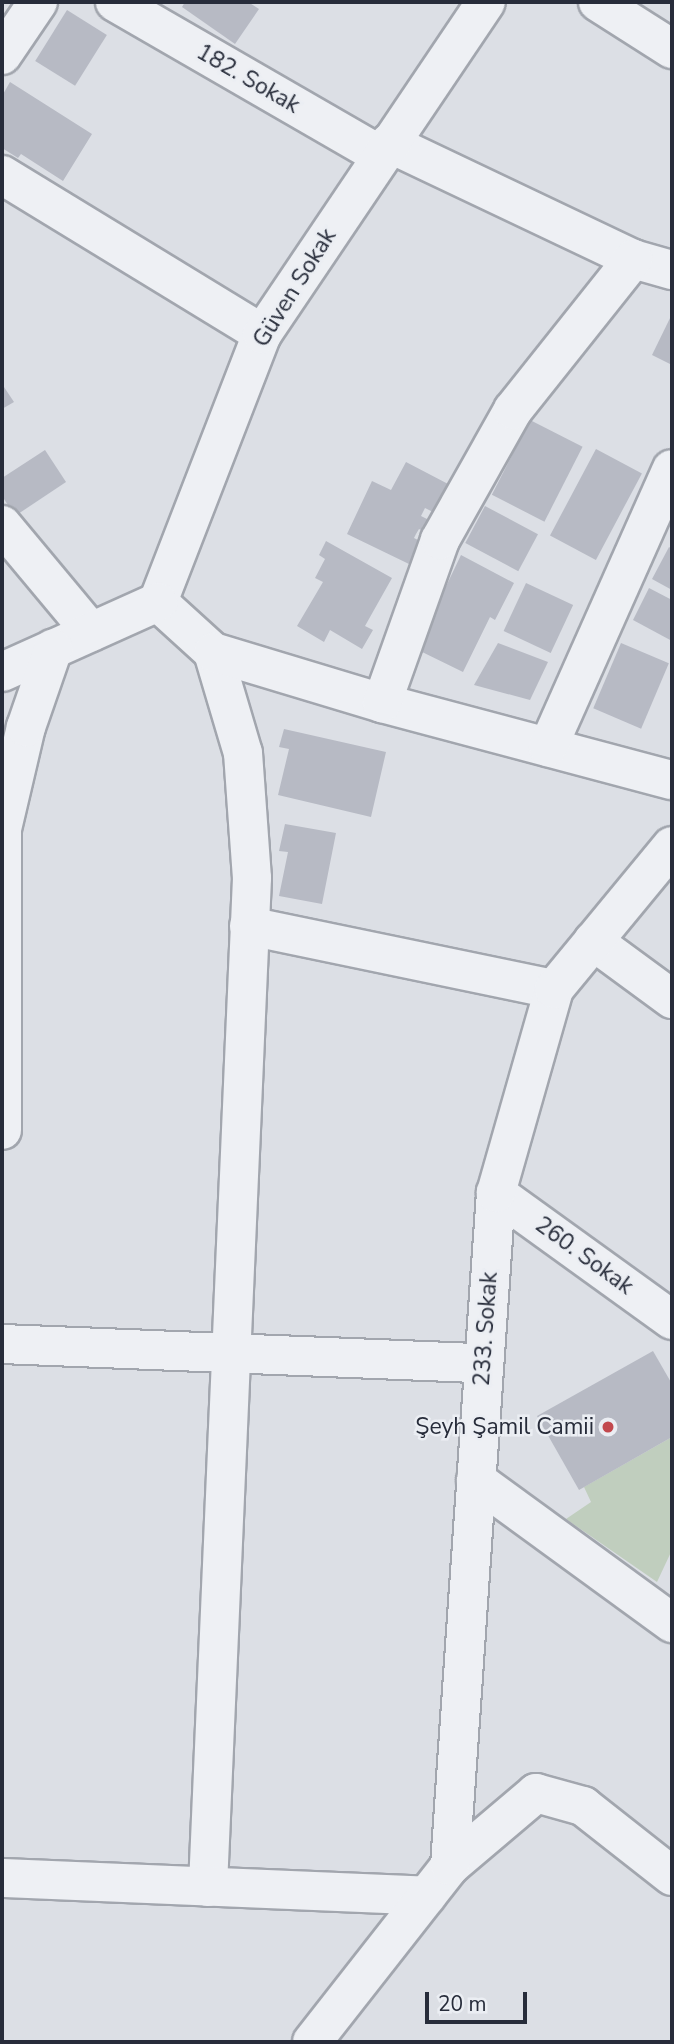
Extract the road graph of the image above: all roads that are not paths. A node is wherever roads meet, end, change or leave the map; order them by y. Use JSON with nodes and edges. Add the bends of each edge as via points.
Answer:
{"nodes":[{"id":1,"x":38,"y":2,"type":"edge"},
{"id":2,"x":115,"y":2,"type":"edge"},
{"id":3,"x":486,"y":2,"type":"edge"},
{"id":4,"x":598,"y":2,"type":"edge"},
{"id":5,"x":672,"y":49,"type":"edge"},
{"id":6,"x":2,"y":55,"type":"edge"},
{"id":7,"x":384,"y":149,"type":"junction"},
{"id":8,"x":2,"y":175,"type":"edge"},
{"id":9,"x":633,"y":260,"type":"junction"},
{"id":10,"x":672,"y":270,"type":"edge"},
{"id":11,"x":262,"y":334,"type":"junction"},
{"id":12,"x":672,"y":469,"type":"edge"},
{"id":13,"x":2,"y":525,"type":"edge"},
{"id":14,"x":158,"y":602,"type":"junction"},
{"id":15,"x":91,"y":632,"type":"junction"},
{"id":16,"x":53,"y":649,"type":"junction"},
{"id":17,"x":214,"y":652,"type":"junction"},
{"id":18,"x":2,"y":672,"type":"edge"},
{"id":19,"x":382,"y":704,"type":"junction"},
{"id":20,"x":548,"y":747,"type":"junction"},
{"id":21,"x":672,"y":780,"type":"edge"},
{"id":22,"x":672,"y":846,"type":"edge"},
{"id":23,"x":249,"y":926,"type":"junction"},
{"id":24,"x":593,"y":941,"type":"junction"},
{"id":25,"x":554,"y":989,"type":"junction"},
{"id":26,"x":672,"y":999,"type":"edge"},
{"id":27,"x":2,"y":1130,"type":"edge"},
{"id":28,"x":496,"y":1193,"type":"junction"},
{"id":29,"x":672,"y":1320,"type":"edge"},
{"id":30,"x":2,"y":1344,"type":"edge"},
{"id":31,"x":233,"y":1353,"type":"junction"},
{"id":32,"x":484,"y":1363,"type":"junction"},
{"id":33,"x":476,"y":1480,"type":"junction"},
{"id":34,"x":670,"y":1615,"type":"edge"},
{"id":35,"x":667,"y":1863,"type":"edge"},
{"id":36,"x":450,"y":1866,"type":"junction"},
{"id":37,"x":2,"y":1878,"type":"edge"},
{"id":38,"x":208,"y":1887,"type":"junction"},
{"id":39,"x":427,"y":1896,"type":"junction"},
{"id":40,"x":312,"y":2042,"type":"edge"}],
"edges":[{"from":1,"to":6,"type":"street"},
{"from":2,"to":7,"type":"street","name":"182. Sokak"},
{"from":3,"to":7,"type":"street","name":"Güven Sokak"},
{"from":4,"to":5,"type":"street"},
{"from":7,"to":9,"type":"street","name":"182. Sokak"},
{"from":7,"to":11,"type":"street","name":"Güven Sokak"},
{"from":8,"to":11,"type":"street"},
{"from":9,"to":10,"type":"street","name":"182. Sokak"},
{"from":9,"to":19,"type":"street","via":[[513,410],[440,540]]},
{"from":11,"to":14,"type":"street","name":"Güven Sokak"},
{"from":12,"to":20,"type":"street"},
{"from":13,"to":15,"type":"street"},
{"from":14,"to":15,"type":"street"},
{"from":14,"to":17,"type":"street"},
{"from":15,"to":16,"type":"street"},
{"from":16,"to":18,"type":"street"},
{"from":16,"to":27,"type":"street","via":[[26,727],[2,829]]},
{"from":17,"to":19,"type":"street"},
{"from":17,"to":23,"type":"street","via":[[243,753],[252,878]]},
{"from":19,"to":20,"type":"street"},
{"from":20,"to":21,"type":"street"},
{"from":22,"to":24,"type":"street","name":"233. Sokak"},
{"from":23,"to":25,"type":"street"},
{"from":23,"to":31,"type":"street"},
{"from":24,"to":25,"type":"street","name":"233. Sokak"},
{"from":24,"to":26,"type":"street"},
{"from":25,"to":28,"type":"street","name":"233. Sokak"},
{"from":28,"to":29,"type":"street","name":"260. Sokak"},
{"from":28,"to":32,"type":"street","name":"233. Sokak"},
{"from":30,"to":31,"type":"street"},
{"from":31,"to":32,"type":"street"},
{"from":31,"to":38,"type":"street"},
{"from":32,"to":33,"type":"street","name":"233. Sokak"},
{"from":33,"to":34,"type":"street"},
{"from":33,"to":36,"type":"street","name":"233. Sokak"},
{"from":35,"to":36,"type":"street","via":[[583,1806],[536,1793]]},
{"from":36,"to":39,"type":"street"},
{"from":37,"to":38,"type":"street"},
{"from":38,"to":39,"type":"street"},
{"from":39,"to":40,"type":"street"}]}
